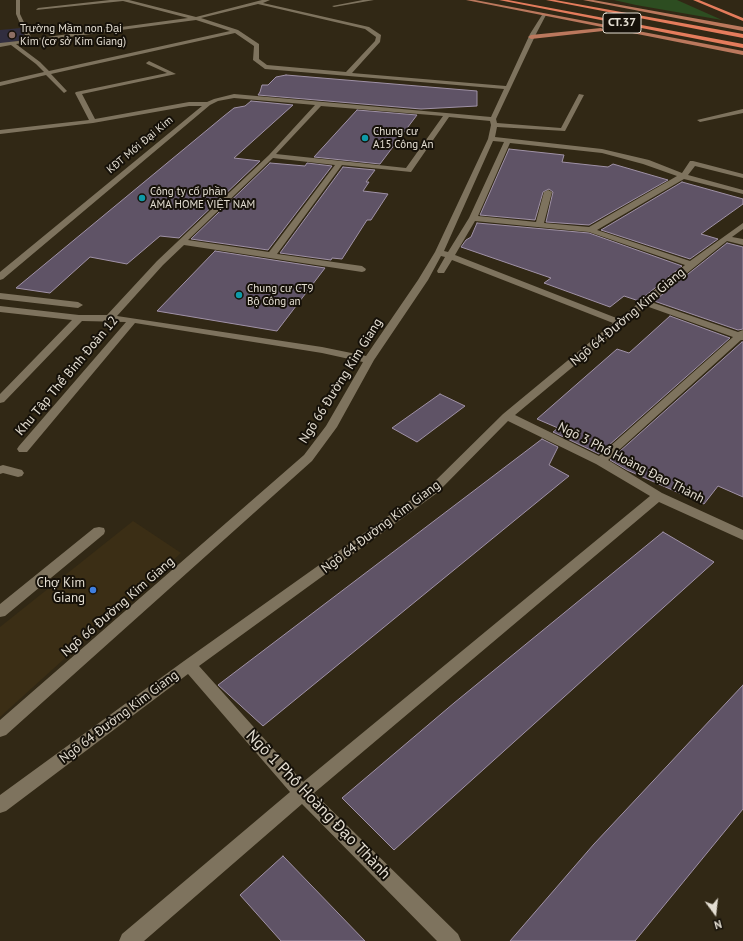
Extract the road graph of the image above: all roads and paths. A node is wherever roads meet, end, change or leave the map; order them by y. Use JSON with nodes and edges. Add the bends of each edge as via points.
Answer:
{"nodes":[{"id":1,"x":18,"y":0,"type":"edge"},
{"id":2,"x":123,"y":0,"type":"edge"},
{"id":3,"x":246,"y":0,"type":"edge"},
{"id":4,"x":268,"y":0,"type":"edge"},
{"id":5,"x":372,"y":0,"type":"edge"},
{"id":6,"x":468,"y":0,"type":"edge"},
{"id":7,"x":501,"y":0,"type":"edge"},
{"id":8,"x":540,"y":0,"type":"edge"},
{"id":9,"x":548,"y":0,"type":"edge"},
{"id":10,"x":574,"y":0,"type":"edge"},
{"id":11,"x":584,"y":0,"type":"edge"},
{"id":12,"x":695,"y":0,"type":"edge"},
{"id":13,"x":258,"y":3,"type":"junction"},
{"id":14,"x":334,"y":6,"type":"dead end"},
{"id":15,"x":38,"y":9,"type":"dead end"},
{"id":16,"x":544,"y":15,"type":"junction"},
{"id":17,"x":196,"y":18,"type":"junction"},
{"id":18,"x":743,"y":20,"type":"edge"},
{"id":19,"x":617,"y":29,"type":"junction"},
{"id":20,"x":743,"y":29,"type":"edge"},
{"id":21,"x":236,"y":31,"type":"junction"},
{"id":22,"x":743,"y":36,"type":"edge"},
{"id":23,"x":531,"y":37,"type":"junction"},
{"id":24,"x":30,"y":40,"type":"junction"},
{"id":25,"x":11,"y":43,"type":"junction"},
{"id":26,"x":0,"y":45,"type":"edge"},
{"id":27,"x":743,"y":46,"type":"edge"},
{"id":28,"x":743,"y":53,"type":"edge"},
{"id":29,"x":149,"y":63,"type":"dead end"},
{"id":30,"x":48,"y":74,"type":"junction"},
{"id":31,"x":347,"y":74,"type":"junction"},
{"id":32,"x":0,"y":84,"type":"edge"},
{"id":33,"x":508,"y":88,"type":"junction"},
{"id":34,"x":64,"y":91,"type":"dead end"},
{"id":35,"x":581,"y":96,"type":"dead end"},
{"id":36,"x":208,"y":104,"type":"junction"},
{"id":37,"x":319,"y":104,"type":"junction"},
{"id":38,"x":743,"y":111,"type":"edge"},
{"id":39,"x":447,"y":115,"type":"junction"},
{"id":40,"x":700,"y":120,"type":"dead end"},
{"id":41,"x":93,"y":121,"type":"junction"},
{"id":42,"x":494,"y":122,"type":"junction"},
{"id":43,"x":0,"y":132,"type":"edge"},
{"id":44,"x":491,"y":139,"type":"junction"},
{"id":45,"x":508,"y":141,"type":"junction"},
{"id":46,"x":271,"y":156,"type":"junction"},
{"id":47,"x":340,"y":164,"type":"junction"},
{"id":48,"x":683,"y":176,"type":"junction"},
{"id":49,"x":743,"y":176,"type":"edge"},
{"id":50,"x":548,"y":192,"type":"dead end"},
{"id":51,"x":743,"y":192,"type":"edge"},
{"id":52,"x":473,"y":218,"type":"junction"},
{"id":53,"x":539,"y":224,"type":"junction"},
{"id":54,"x":743,"y":224,"type":"edge"},
{"id":55,"x":590,"y":230,"type":"junction"},
{"id":56,"x":727,"y":238,"type":"junction"},
{"id":57,"x":183,"y":242,"type":"junction"},
{"id":58,"x":743,"y":242,"type":"edge"},
{"id":59,"x":444,"y":254,"type":"junction"},
{"id":60,"x":272,"y":255,"type":"junction"},
{"id":61,"x":691,"y":264,"type":"junction"},
{"id":62,"x":362,"y":269,"type":"dead end"},
{"id":63,"x":441,"y":272,"type":"dead end"},
{"id":64,"x":0,"y":277,"type":"edge"},
{"id":65,"x":0,"y":296,"type":"edge"},
{"id":66,"x":645,"y":303,"type":"junction"},
{"id":67,"x":78,"y":305,"type":"dead end"},
{"id":68,"x":0,"y":309,"type":"edge"},
{"id":69,"x":79,"y":318,"type":"junction"},
{"id":70,"x":110,"y":318,"type":"junction"},
{"id":71,"x":133,"y":320,"type":"junction"},
{"id":72,"x":621,"y":323,"type":"junction"},
{"id":73,"x":742,"y":335,"type":"edge"},
{"id":74,"x":369,"y":360,"type":"junction"},
{"id":75,"x":0,"y":400,"type":"edge"},
{"id":76,"x":507,"y":416,"type":"junction"},
{"id":77,"x":23,"y":449,"type":"dead end"},
{"id":78,"x":600,"y":461,"type":"junction"},
{"id":79,"x":0,"y":470,"type":"edge"},
{"id":80,"x":18,"y":474,"type":"dead end"},
{"id":81,"x":658,"y":496,"type":"junction"},
{"id":82,"x":741,"y":529,"type":"edge"},
{"id":83,"x":99,"y":532,"type":"dead end"},
{"id":84,"x":0,"y":612,"type":"edge"},
{"id":85,"x":189,"y":665,"type":"junction"},
{"id":86,"x":0,"y":730,"type":"edge"},
{"id":87,"x":302,"y":793,"type":"junction"},
{"id":88,"x":0,"y":805,"type":"edge"},
{"id":89,"x":129,"y":941,"type":"edge"},
{"id":90,"x":451,"y":941,"type":"edge"}],
"edges":[{"from":1,"to":24,"type":"street","via":[[18,14]]},
{"from":2,"to":15,"type":"street"},
{"from":2,"to":17,"type":"street"},
{"from":3,"to":13,"type":"street"},
{"from":4,"to":13,"type":"street"},
{"from":5,"to":14,"type":"street"},
{"from":6,"to":16,"type":"main road"},
{"from":7,"to":27,"type":"highway","number":"CT.37"},
{"from":8,"to":16,"type":"highway"},
{"from":9,"to":22,"type":"highway","number":"CT.37"},
{"from":10,"to":16,"type":"highway"},
{"from":11,"to":20,"type":"main road"},
{"from":12,"to":18,"type":"highway"},
{"from":13,"to":17,"type":"street"},
{"from":13,"to":31,"type":"street","via":[[367,28],[379,36],[378,41]]},
{"from":16,"to":19,"type":"main road"},
{"from":16,"to":23,"type":"street","name":"Ngõ 66 Đường Kim Giang"},
{"from":17,"to":21,"type":"street"},
{"from":17,"to":24,"type":"street"},
{"from":19,"to":23,"type":"main road"},
{"from":19,"to":28,"type":"main road"},
{"from":21,"to":30,"type":"street"},
{"from":21,"to":31,"type":"street","via":[[257,45],[256,60],[265,67]]},
{"from":23,"to":33,"type":"street","name":"Ngõ 66 Đường Kim Giang"},
{"from":24,"to":25,"type":"street"},
{"from":25,"to":26,"type":"street"},
{"from":25,"to":30,"type":"street","via":[[38,63]]},
{"from":29,"to":41,"type":"street","via":[[173,74],[78,92]]},
{"from":30,"to":32,"type":"street"},
{"from":30,"to":34,"type":"street"},
{"from":31,"to":33,"type":"street"},
{"from":33,"to":42,"type":"street","name":"Ngõ 66 Đường Kim Giang"},
{"from":35,"to":42,"type":"street","name":"KĐT Mới Đại Kim","via":[[562,130]]},
{"from":36,"to":37,"type":"street","name":"KĐT Mới Đại Kim","via":[[234,96]]},
{"from":36,"to":41,"type":"street","via":[[189,104]]},
{"from":36,"to":64,"type":"street","name":"KĐT Mới Đại Kim"},
{"from":37,"to":39,"type":"street","name":"KĐT Mới Đại Kim"},
{"from":37,"to":46,"type":"street"},
{"from":38,"to":40,"type":"street"},
{"from":39,"to":42,"type":"street","name":"KĐT Mới Đại Kim"},
{"from":39,"to":47,"type":"street","via":[[408,170]]},
{"from":41,"to":43,"type":"street"},
{"from":42,"to":44,"type":"street","name":"Ngõ 66 Đường Kim Giang"},
{"from":44,"to":45,"type":"street"},
{"from":44,"to":59,"type":"street","name":"Ngõ 66 Đường Kim Giang"},
{"from":45,"to":48,"type":"street","via":[[602,151],[646,162]]},
{"from":45,"to":52,"type":"street"},
{"from":46,"to":47,"type":"street"},
{"from":46,"to":57,"type":"street"},
{"from":47,"to":60,"type":"street"},
{"from":48,"to":49,"type":"street","via":[[693,163]]},
{"from":48,"to":51,"type":"street"},
{"from":48,"to":55,"type":"street"},
{"from":50,"to":53,"type":"street"},
{"from":52,"to":53,"type":"street"},
{"from":52,"to":59,"type":"street"},
{"from":53,"to":55,"type":"street"},
{"from":54,"to":56,"type":"street","name":"Ngõ 64 Đường Kim Giang"},
{"from":55,"to":61,"type":"street"},
{"from":56,"to":58,"type":"street"},
{"from":56,"to":61,"type":"street","name":"Ngõ 64 Đường Kim Giang"},
{"from":57,"to":60,"type":"street"},
{"from":57,"to":70,"type":"street","via":[[160,263]]},
{"from":59,"to":63,"type":"street"},
{"from":59,"to":72,"type":"street"},
{"from":59,"to":74,"type":"street","name":"Ngõ 66 Đường Kim Giang","via":[[423,280]]},
{"from":60,"to":62,"type":"street"},
{"from":61,"to":66,"type":"street","name":"Ngõ 64 Đường Kim Giang"},
{"from":65,"to":67,"type":"street"},
{"from":66,"to":72,"type":"street","name":"Ngõ 64 Đường Kim Giang"},
{"from":66,"to":73,"type":"street"},
{"from":68,"to":69,"type":"street"},
{"from":69,"to":70,"type":"street"},
{"from":69,"to":75,"type":"street"},
{"from":70,"to":71,"type":"street"},
{"from":71,"to":74,"type":"street","via":[[322,350]]},
{"from":71,"to":77,"type":"street","name":"Khu Tập Thể Binh Đoàn 12"},
{"from":72,"to":76,"type":"street","name":"Ngõ 64 Đường Kim Giang"},
{"from":73,"to":78,"type":"street"},
{"from":74,"to":86,"type":"street","name":"Ngõ 66 Đường Kim Giang","via":[[331,427],[308,458]]},
{"from":76,"to":78,"type":"street","name":"Ngõ 3 Phố Hoàng Đạo Thành"},
{"from":76,"to":85,"type":"street","name":"Ngõ 64 Đường Kim Giang","via":[[432,490]]},
{"from":78,"to":81,"type":"street","name":"Ngõ 3 Phố Hoàng Đạo Thành"},
{"from":79,"to":80,"type":"street"},
{"from":81,"to":82,"type":"street","name":"Ngõ 3 Phố Hoàng Đạo Thành"},
{"from":81,"to":87,"type":"street"},
{"from":83,"to":84,"type":"street"},
{"from":85,"to":87,"type":"street","name":"Ngõ 1 Phố Hoàng Đạo Thành"},
{"from":85,"to":88,"type":"street","name":"Ngõ 64 Đường Kim Giang"},
{"from":87,"to":89,"type":"street"},
{"from":87,"to":90,"type":"street","name":"Ngõ 1 Phố Hoàng Đạo Thành"}]}
